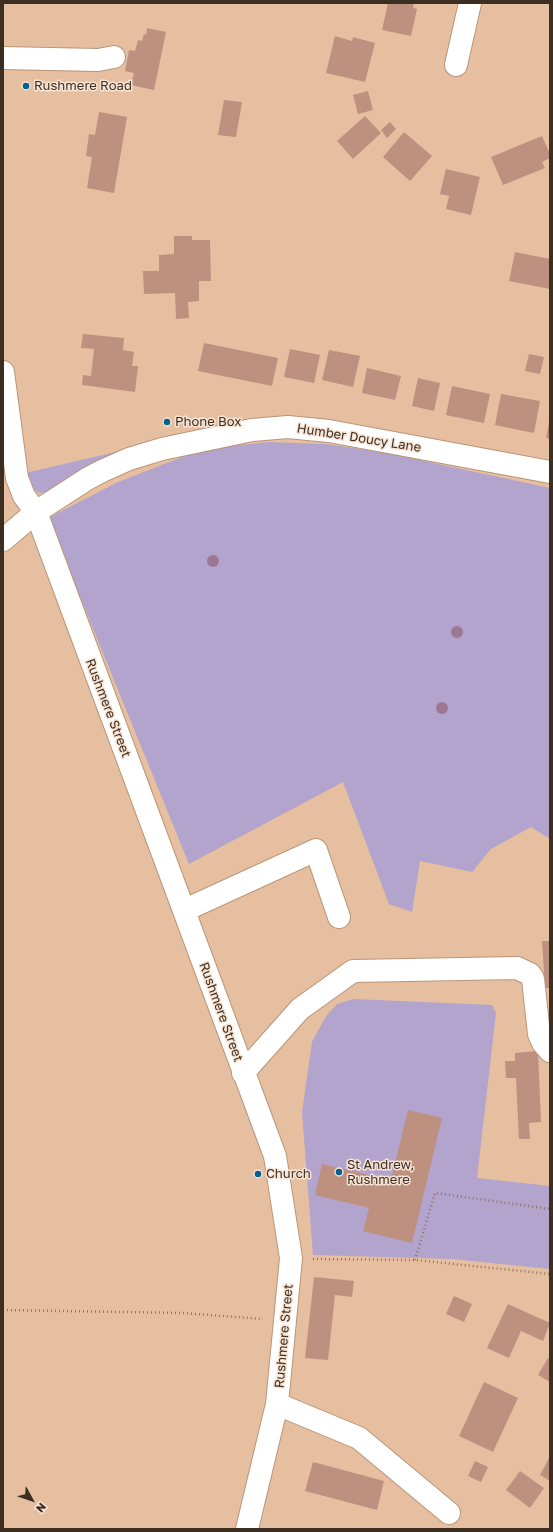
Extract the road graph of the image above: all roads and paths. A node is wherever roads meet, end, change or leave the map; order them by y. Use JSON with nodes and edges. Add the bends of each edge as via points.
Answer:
{"nodes":[{"id":1,"x":470,"y":3,"type":"edge"},
{"id":2,"x":114,"y":57,"type":"dead end"},
{"id":3,"x":3,"y":58,"type":"edge"},
{"id":4,"x":456,"y":65,"type":"dead end"},
{"id":5,"x":3,"y":372,"type":"edge"},
{"id":6,"x":550,"y":472,"type":"edge"},
{"id":7,"x":36,"y":512,"type":"junction"},
{"id":8,"x":3,"y":540,"type":"edge"},
{"id":9,"x":184,"y":910,"type":"junction"},
{"id":10,"x":339,"y":918,"type":"dead end"},
{"id":11,"x":550,"y":1050,"type":"edge"},
{"id":12,"x":243,"y":1073,"type":"junction"},
{"id":13,"x":550,"y":1209,"type":"edge"},
{"id":14,"x":291,"y":1258,"type":"junction"},
{"id":15,"x":415,"y":1260,"type":"junction"},
{"id":16,"x":550,"y":1274,"type":"edge"},
{"id":17,"x":3,"y":1310,"type":"edge"},
{"id":18,"x":286,"y":1321,"type":"junction"},
{"id":19,"x":277,"y":1404,"type":"junction"},
{"id":20,"x":449,"y":1513,"type":"dead end"},
{"id":21,"x":247,"y":1529,"type":"edge"}],
"edges":[{"from":1,"to":4,"type":"street"},
{"from":2,"to":3,"type":"street","via":[[98,60]]},
{"from":5,"to":7,"type":"street","via":[[17,478],[24,496]]},
{"from":6,"to":7,"type":"street","name":"Humber Doucy Lane","via":[[329,431],[288,427],[259,429],[204,439],[129,459],[86,479]]},
{"from":7,"to":8,"type":"street","name":"Humber Doucy Lane"},
{"from":7,"to":9,"type":"street","name":"Rushmere Street"},
{"from":9,"to":10,"type":"street","via":[[316,850]]},
{"from":9,"to":12,"type":"street","name":"Rushmere Street"},
{"from":11,"to":12,"type":"street","via":[[539,1034],[533,979],[525,971],[517,968],[353,971],[300,1009]]},
{"from":12,"to":14,"type":"street","name":"Rushmere Street","via":[[275,1156]]},
{"from":13,"to":15,"type":"path","via":[[435,1193]]},
{"from":14,"to":15,"type":"path"},
{"from":14,"to":18,"type":"street","name":"Rushmere Street"},
{"from":15,"to":16,"type":"path"},
{"from":17,"to":18,"type":"path","via":[[183,1313]]},
{"from":18,"to":19,"type":"street","name":"Rushmere Street"},
{"from":19,"to":20,"type":"street","via":[[359,1438]]},
{"from":19,"to":21,"type":"street","name":"Rushmere Street"}]}
